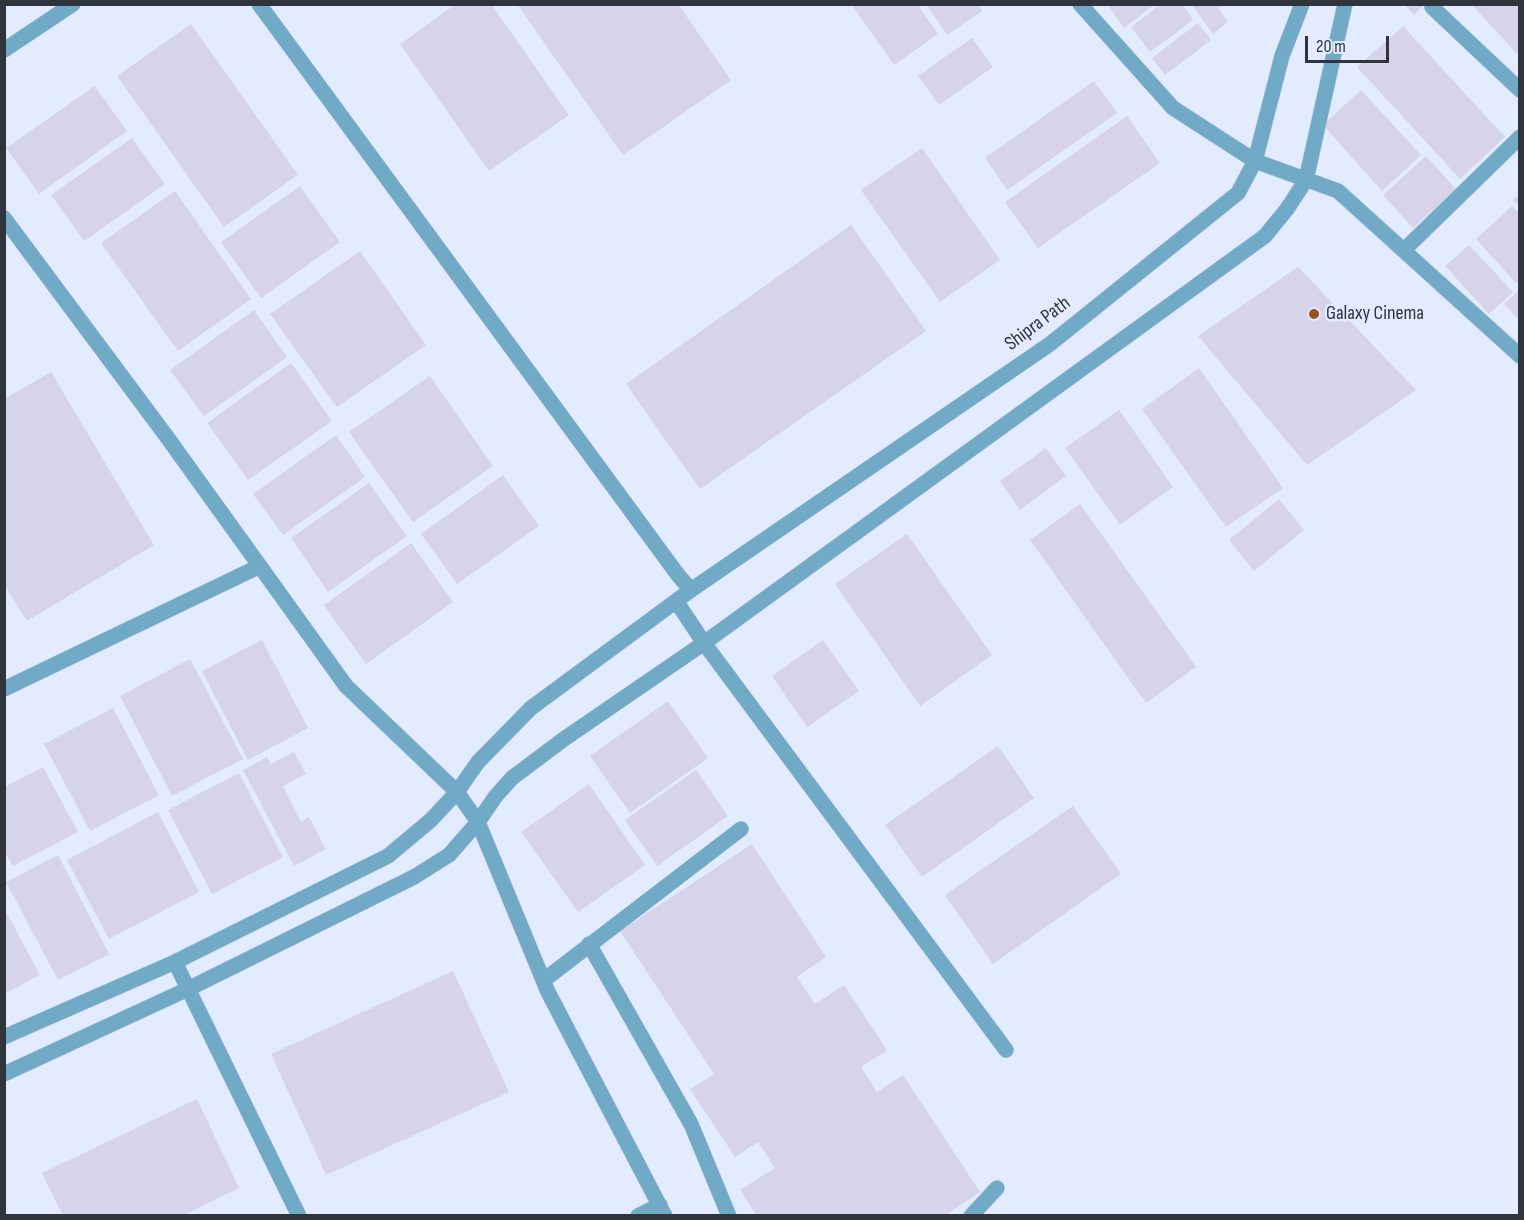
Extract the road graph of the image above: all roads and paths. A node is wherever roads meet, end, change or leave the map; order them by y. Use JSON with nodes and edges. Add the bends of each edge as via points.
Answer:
{"nodes":[{"id":1,"x":73,"y":4,"type":"edge"},
{"id":2,"x":259,"y":4,"type":"edge"},
{"id":3,"x":1080,"y":4,"type":"edge"},
{"id":4,"x":1302,"y":4,"type":"edge"},
{"id":5,"x":1345,"y":4,"type":"edge"},
{"id":6,"x":1432,"y":7,"type":"dead end"},
{"id":7,"x":4,"y":50,"type":"edge"},
{"id":8,"x":1520,"y":90,"type":"edge"},
{"id":9,"x":1520,"y":137,"type":"edge"},
{"id":10,"x":1255,"y":161,"type":"junction"},
{"id":11,"x":1306,"y":180,"type":"junction"},
{"id":12,"x":4,"y":218,"type":"edge"},
{"id":13,"x":1404,"y":250,"type":"junction"},
{"id":14,"x":1520,"y":356,"type":"edge"},
{"id":15,"x":260,"y":566,"type":"junction"},
{"id":16,"x":691,"y":590,"type":"junction"},
{"id":17,"x":676,"y":601,"type":"junction"},
{"id":18,"x":704,"y":643,"type":"junction"},
{"id":19,"x":4,"y":688,"type":"edge"},
{"id":20,"x":457,"y":792,"type":"junction"},
{"id":21,"x":478,"y":822,"type":"junction"},
{"id":22,"x":741,"y":829,"type":"dead end"},
{"id":23,"x":589,"y":944,"type":"junction"},
{"id":24,"x":175,"y":962,"type":"junction"},
{"id":25,"x":544,"y":980,"type":"junction"},
{"id":26,"x":188,"y":988,"type":"junction"},
{"id":27,"x":4,"y":1037,"type":"edge"},
{"id":28,"x":1006,"y":1050,"type":"dead end"},
{"id":29,"x":4,"y":1074,"type":"edge"},
{"id":30,"x":997,"y":1188,"type":"dead end"},
{"id":31,"x":663,"y":1210,"type":"edge"},
{"id":32,"x":299,"y":1215,"type":"edge"},
{"id":33,"x":638,"y":1215,"type":"edge"},
{"id":34,"x":729,"y":1215,"type":"edge"},
{"id":35,"x":971,"y":1215,"type":"edge"}],
"edges":[{"from":1,"to":7,"type":"street"},
{"from":2,"to":16,"type":"street"},
{"from":3,"to":10,"type":"street","via":[[1173,108]]},
{"from":4,"to":10,"type":"street","name":"Shipra Path","via":[[1282,56]]},
{"from":5,"to":11,"type":"street"},
{"from":6,"to":8,"type":"street"},
{"from":9,"to":13,"type":"street"},
{"from":10,"to":11,"type":"street"},
{"from":10,"to":16,"type":"street","name":"Shipra Path","via":[[1238,193],[1050,344]]},
{"from":11,"to":13,"type":"street","via":[[1338,191]]},
{"from":11,"to":18,"type":"street","via":[[1264,236]]},
{"from":12,"to":15,"type":"street"},
{"from":13,"to":14,"type":"street"},
{"from":15,"to":19,"type":"street"},
{"from":15,"to":20,"type":"street","via":[[346,686]]},
{"from":16,"to":17,"type":"street","name":"Shipra Path"},
{"from":17,"to":18,"type":"street"},
{"from":17,"to":20,"type":"street","name":"Shipra Path","via":[[531,708],[478,762]]},
{"from":18,"to":21,"type":"street","via":[[512,778]]},
{"from":18,"to":28,"type":"street"},
{"from":20,"to":21,"type":"street"},
{"from":20,"to":24,"type":"street","name":"Shipra Path","via":[[388,856]]},
{"from":21,"to":25,"type":"street"},
{"from":21,"to":26,"type":"street","via":[[449,855],[414,877]]},
{"from":22,"to":23,"type":"street"},
{"from":23,"to":25,"type":"street"},
{"from":23,"to":34,"type":"street","via":[[692,1124]]},
{"from":24,"to":26,"type":"street"},
{"from":24,"to":27,"type":"street","name":"Shipra Path"},
{"from":25,"to":31,"type":"street"},
{"from":26,"to":29,"type":"street"},
{"from":26,"to":32,"type":"street"},
{"from":30,"to":35,"type":"street"},
{"from":31,"to":33,"type":"street"}]}
